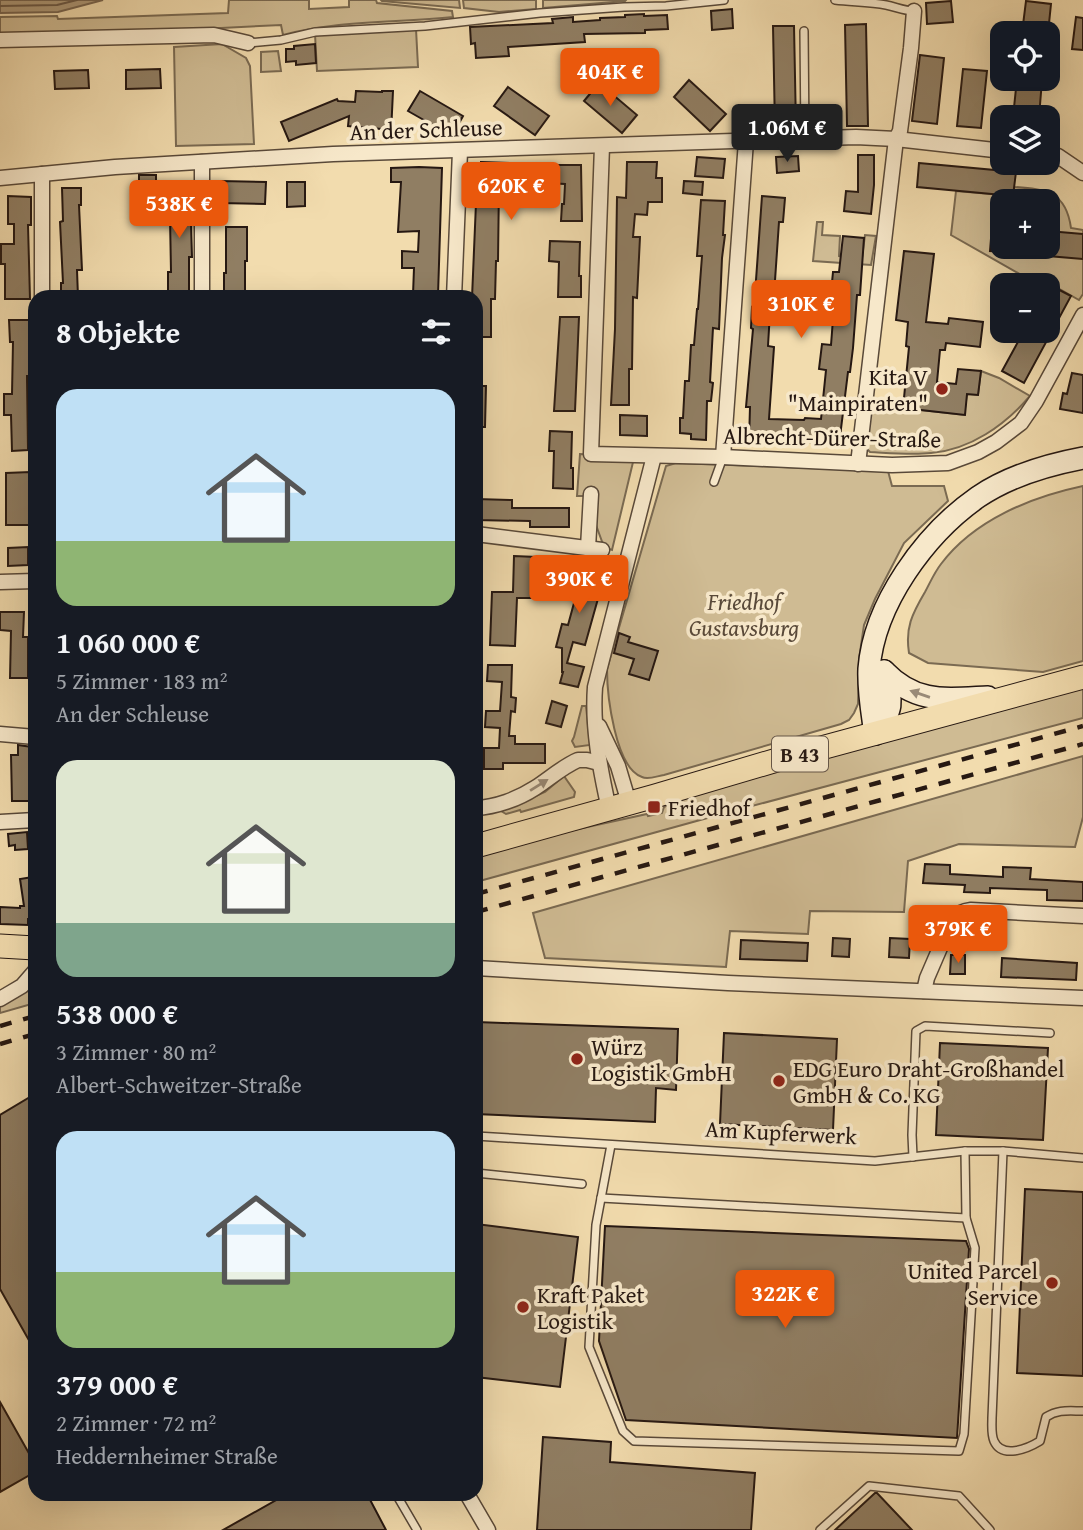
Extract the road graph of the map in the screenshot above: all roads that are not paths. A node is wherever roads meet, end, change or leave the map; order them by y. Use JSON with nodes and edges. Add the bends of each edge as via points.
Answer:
{"nodes":[{"id":1,"x":724,"y":0,"type":"edge"},
{"id":2,"x":835,"y":0,"type":"edge"},
{"id":3,"x":914,"y":11,"type":"joint"},
{"id":4,"x":804,"y":31,"type":"dead end"},
{"id":5,"x":0,"y":40,"type":"edge"},
{"id":6,"x":248,"y":43,"type":"joint"},
{"id":7,"x":805,"y":139,"type":"junction"},
{"id":8,"x":896,"y":139,"type":"junction"},
{"id":9,"x":746,"y":141,"type":"junction"},
{"id":10,"x":602,"y":146,"type":"junction"},
{"id":11,"x":990,"y":149,"type":"edge"},
{"id":12,"x":460,"y":151,"type":"junction"},
{"id":13,"x":1060,"y":157,"type":"edge"},
{"id":14,"x":202,"y":162,"type":"junction"},
{"id":15,"x":1083,"y":173,"type":"edge"},
{"id":16,"x":42,"y":174,"type":"junction"},
{"id":17,"x":0,"y":178,"type":"edge"},
{"id":18,"x":43,"y":290,"type":"edge"},
{"id":19,"x":202,"y":290,"type":"edge"},
{"id":20,"x":454,"y":290,"type":"edge"},
{"id":21,"x":1083,"y":315,"type":"edge"},
{"id":22,"x":654,"y":456,"type":"junction"},
{"id":23,"x":723,"y":457,"type":"junction"},
{"id":24,"x":1083,"y":458,"type":"edge"},
{"id":25,"x":858,"y":464,"type":"junction"},
{"id":26,"x":714,"y":482,"type":"dead end"},
{"id":27,"x":590,"y":494,"type":"dead end"},
{"id":28,"x":483,"y":535,"type":"edge"},
{"id":29,"x":28,"y":581,"type":"edge"},
{"id":30,"x":0,"y":582,"type":"edge"},
{"id":31,"x":877,"y":669,"type":"junction"},
{"id":32,"x":1083,"y":677,"type":"edge"},
{"id":33,"x":1011,"y":696,"type":"junction"},
{"id":34,"x":596,"y":719,"type":"junction"},
{"id":35,"x":0,"y":734,"type":"edge"},
{"id":36,"x":875,"y":734,"type":"junction"},
{"id":37,"x":28,"y":736,"type":"edge"},
{"id":38,"x":599,"y":763,"type":"junction"},
{"id":39,"x":619,"y":806,"type":"junction"},
{"id":40,"x":483,"y":807,"type":"edge"},
{"id":41,"x":28,"y":820,"type":"edge"},
{"id":42,"x":0,"y":822,"type":"edge"},
{"id":43,"x":483,"y":844,"type":"edge"},
{"id":44,"x":1083,"y":916,"type":"edge"},
{"id":45,"x":0,"y":939,"type":"edge"},
{"id":46,"x":28,"y":940,"type":"edge"},
{"id":47,"x":0,"y":946,"type":"edge"},
{"id":48,"x":28,"y":948,"type":"edge"},
{"id":49,"x":483,"y":968,"type":"edge"},
{"id":50,"x":28,"y":979,"type":"edge"},
{"id":51,"x":925,"y":991,"type":"junction"},
{"id":52,"x":1083,"y":998,"type":"edge"},
{"id":53,"x":0,"y":999,"type":"edge"},
{"id":54,"x":1050,"y":1033,"type":"dead end"},
{"id":55,"x":483,"y":1136,"type":"edge"},
{"id":56,"x":611,"y":1145,"type":"junction"},
{"id":57,"x":965,"y":1151,"type":"junction"},
{"id":58,"x":1003,"y":1151,"type":"junction"},
{"id":59,"x":913,"y":1157,"type":"junction"},
{"id":60,"x":1083,"y":1158,"type":"edge"},
{"id":61,"x":483,"y":1174,"type":"edge"},
{"id":62,"x":582,"y":1184,"type":"dead end"},
{"id":63,"x":601,"y":1198,"type":"junction"},
{"id":64,"x":966,"y":1217,"type":"junction"},
{"id":65,"x":1083,"y":1411,"type":"edge"},
{"id":66,"x":400,"y":1501,"type":"edge"},
{"id":67,"x":471,"y":1501,"type":"edge"},
{"id":68,"x":417,"y":1530,"type":"edge"},
{"id":69,"x":488,"y":1530,"type":"edge"},
{"id":70,"x":820,"y":1530,"type":"edge"},
{"id":71,"x":990,"y":1530,"type":"edge"}],
"edges":[{"from":1,"to":6,"type":"lane","via":[[315,32]]},
{"from":2,"to":3,"type":"lane"},
{"from":3,"to":8,"type":"street"},
{"from":4,"to":7,"type":"lane"},
{"from":5,"to":6,"type":"street","via":[[214,35]]},
{"from":7,"to":8,"type":"street","name":"An der Schleuse"},
{"from":7,"to":9,"type":"street","name":"An der Schleuse"},
{"from":8,"to":11,"type":"street"},
{"from":8,"to":25,"type":"street"},
{"from":9,"to":10,"type":"street","name":"An der Schleuse"},
{"from":9,"to":23,"type":"street"},
{"from":10,"to":12,"type":"street","name":"An der Schleuse"},
{"from":10,"to":22,"type":"street","name":"Albrecht-Dürer-Straße","via":[[591,454]]},
{"from":12,"to":14,"type":"street","name":"An der Schleuse"},
{"from":12,"to":20,"type":"street"},
{"from":13,"to":15,"type":"street"},
{"from":14,"to":16,"type":"street","name":"An der Schleuse"},
{"from":14,"to":19,"type":"street"},
{"from":16,"to":17,"type":"street","name":"An der Schleuse"},
{"from":16,"to":18,"type":"street"},
{"from":21,"to":25,"type":"street","name":"Albrecht-Dürer-Straße","via":[[1036,401],[996,442],[948,463]]},
{"from":22,"to":23,"type":"street","name":"Albrecht-Dürer-Straße"},
{"from":22,"to":34,"type":"street","via":[[595,687]]},
{"from":23,"to":25,"type":"street","name":"Albrecht-Dürer-Straße"},
{"from":23,"to":26,"type":"lane"},
{"from":24,"to":31,"type":"main road","via":[[1054,463],[999,486],[967,506],[928,544],[891,596],[877,632]]},
{"from":27,"to":28,"type":"street","via":[[595,549]]},
{"from":29,"to":30,"type":"street"},
{"from":33,"to":31,"type":"main road","one_way":true,"via":[[927,697]]},
{"from":31,"to":36,"type":"main road","via":[[870,702]]},
{"from":32,"to":33,"type":"main road","number":"B 43"},
{"from":33,"to":36,"type":"main road","number":"B 43"},
{"from":34,"to":38,"type":"street"},
{"from":34,"to":39,"type":"street","via":[[618,766]]},
{"from":35,"to":37,"type":"street"},
{"from":36,"to":39,"type":"main road","number":"B 43"},
{"from":38,"to":39,"type":"street"},
{"from":40,"to":38,"type":"street","one_way":true,"via":[[533,790],[578,761]]},
{"from":39,"to":43,"type":"main road","number":"B 43"},
{"from":41,"to":42,"type":"street"},
{"from":44,"to":51,"type":"street","via":[[962,912],[952,920]]},
{"from":45,"to":46,"type":"main road"},
{"from":47,"to":48,"type":"main road"},
{"from":49,"to":51,"type":"street"},
{"from":50,"to":53,"type":"street"},
{"from":51,"to":52,"type":"street"},
{"from":54,"to":59,"type":"lane","via":[[925,1026],[916,1031]]},
{"from":55,"to":56,"type":"lane","name":"Am Kupferwerk"},
{"from":56,"to":59,"type":"lane","name":"Am Kupferwerk","via":[[875,1161]]},
{"from":56,"to":63,"type":"lane"},
{"from":57,"to":58,"type":"lane","name":"Am Kupferwerk"},
{"from":57,"to":59,"type":"lane","name":"Am Kupferwerk"},
{"from":57,"to":64,"type":"lane"},
{"from":58,"to":60,"type":"lane","name":"Am Kupferwerk"},
{"from":58,"to":65,"type":"lane","via":[[993,1436],[1003,1451],[1017,1451],[1040,1441],[1046,1417],[1054,1412]]},
{"from":61,"to":62,"type":"lane"},
{"from":63,"to":64,"type":"lane"},
{"from":63,"to":64,"type":"lane","via":[[589,1347],[623,1431],[634,1441],[959,1451],[964,1434],[975,1248]]},
{"from":66,"to":68,"type":"lane"},
{"from":67,"to":69,"type":"street"},
{"from":70,"to":71,"type":"lane","via":[[869,1486],[959,1496]]}]}
